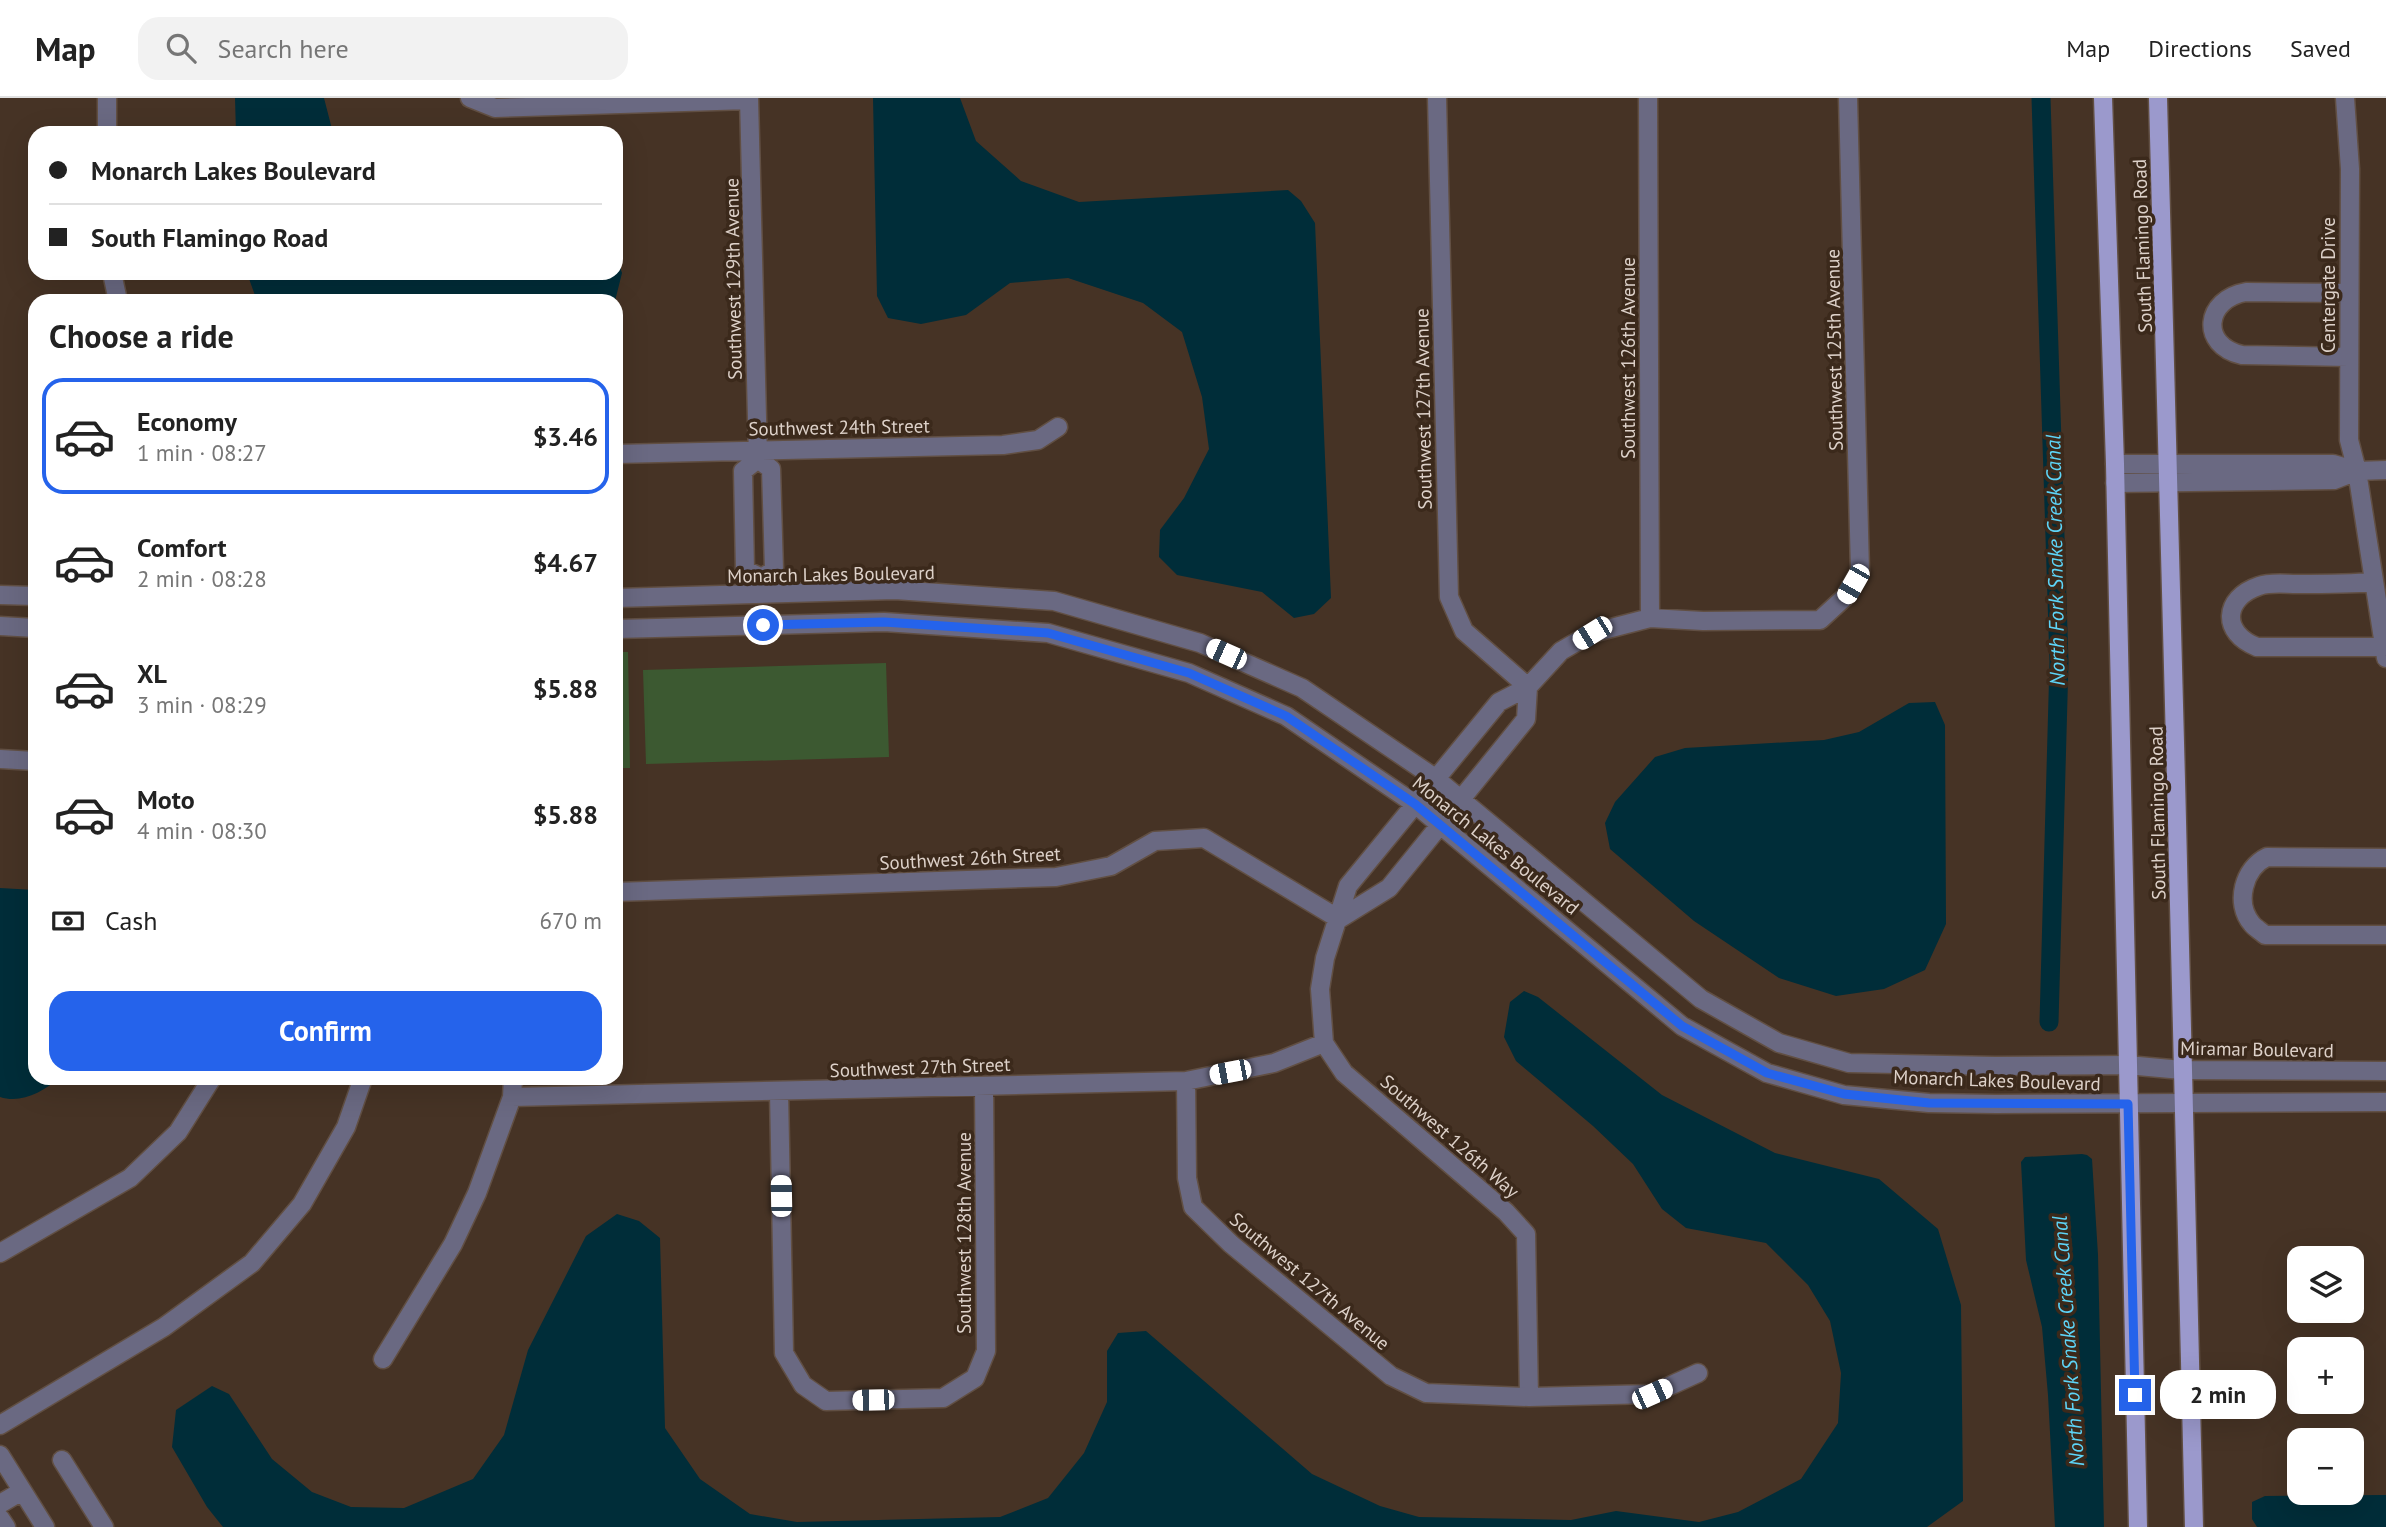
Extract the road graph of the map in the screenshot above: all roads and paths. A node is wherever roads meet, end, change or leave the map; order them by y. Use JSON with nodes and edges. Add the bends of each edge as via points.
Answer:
{"nodes":[{"id":1,"x":107,"y":98,"type":"edge"},
{"id":2,"x":470,"y":98,"type":"edge"},
{"id":3,"x":1437,"y":98,"type":"edge"},
{"id":4,"x":1648,"y":98,"type":"edge"},
{"id":5,"x":1848,"y":98,"type":"edge"},
{"id":6,"x":2104,"y":98,"type":"edge"},
{"id":7,"x":2158,"y":98,"type":"edge"},
{"id":8,"x":2345,"y":98,"type":"edge"},
{"id":9,"x":749,"y":99,"type":"edge"},
{"id":10,"x":107,"y":126,"type":"edge"},
{"id":11,"x":2349,"y":293,"type":"junction"},
{"id":12,"x":2348,"y":357,"type":"junction"},
{"id":13,"x":1058,"y":427,"type":"dead end"},
{"id":14,"x":623,"y":454,"type":"edge"},
{"id":15,"x":758,"y":454,"type":"junction"},
{"id":16,"x":2169,"y":463,"type":"junction"},
{"id":17,"x":2115,"y":464,"type":"junction"},
{"id":18,"x":2386,"y":470,"type":"edge"},
{"id":19,"x":2357,"y":471,"type":"junction"},
{"id":20,"x":2282,"y":472,"type":"junction"},
{"id":21,"x":2115,"y":482,"type":"junction"},
{"id":22,"x":2170,"y":482,"type":"junction"},
{"id":23,"x":2374,"y":582,"type":"junction"},
{"id":24,"x":762,"y":586,"type":"junction"},
{"id":25,"x":0,"y":595,"type":"edge"},
{"id":26,"x":28,"y":596,"type":"edge"},
{"id":27,"x":623,"y":597,"type":"edge"},
{"id":28,"x":1650,"y":618,"type":"junction"},
{"id":29,"x":0,"y":626,"type":"edge"},
{"id":30,"x":28,"y":628,"type":"edge"},
{"id":31,"x":623,"y":629,"type":"edge"},
{"id":32,"x":2385,"y":653,"type":"edge"},
{"id":33,"x":1528,"y":687,"type":"junction"},
{"id":34,"x":0,"y":759,"type":"edge"},
{"id":35,"x":28,"y":761,"type":"edge"},
{"id":36,"x":1435,"y":778,"type":"junction"},
{"id":37,"x":1461,"y":799,"type":"junction"},
{"id":38,"x":1415,"y":804,"type":"junction"},
{"id":39,"x":1440,"y":824,"type":"junction"},
{"id":40,"x":2386,"y":858,"type":"edge"},
{"id":41,"x":623,"y":892,"type":"edge"},
{"id":42,"x":1339,"y":919,"type":"junction"},
{"id":43,"x":2386,"y":936,"type":"edge"},
{"id":44,"x":1324,"y":1043,"type":"junction"},
{"id":45,"x":2127,"y":1065,"type":"junction"},
{"id":46,"x":2182,"y":1070,"type":"junction"},
{"id":47,"x":2386,"y":1071,"type":"edge"},
{"id":48,"x":1186,"y":1080,"type":"junction"},
{"id":49,"x":207,"y":1085,"type":"edge"},
{"id":50,"x":361,"y":1085,"type":"edge"},
{"id":51,"x":513,"y":1085,"type":"edge"},
{"id":52,"x":984,"y":1086,"type":"junction"},
{"id":53,"x":779,"y":1092,"type":"junction"},
{"id":54,"x":512,"y":1097,"type":"junction"},
{"id":55,"x":2182,"y":1102,"type":"junction"},
{"id":56,"x":2386,"y":1102,"type":"edge"},
{"id":57,"x":2128,"y":1104,"type":"junction"},
{"id":58,"x":0,"y":1253,"type":"edge"},
{"id":59,"x":383,"y":1359,"type":"dead end"},
{"id":60,"x":1698,"y":1373,"type":"dead end"},
{"id":61,"x":1529,"y":1397,"type":"junction"},
{"id":62,"x":0,"y":1425,"type":"edge"},
{"id":63,"x":0,"y":1455,"type":"edge"},
{"id":64,"x":62,"y":1460,"type":"dead end"},
{"id":65,"x":22,"y":1491,"type":"junction"},
{"id":66,"x":0,"y":1504,"type":"edge"},
{"id":67,"x":0,"y":1518,"type":"edge"},
{"id":68,"x":6,"y":1527,"type":"edge"},
{"id":69,"x":44,"y":1527,"type":"edge"},
{"id":70,"x":104,"y":1527,"type":"edge"},
{"id":71,"x":2138,"y":1527,"type":"edge"},
{"id":72,"x":2194,"y":1527,"type":"edge"}],
"edges":[{"from":1,"to":10,"type":"street"},
{"from":2,"to":9,"type":"street","via":[[495,108]]},
{"from":3,"to":33,"type":"street","name":"Southwest 127th Avenue","via":[[1449,597],[1464,631]]},
{"from":4,"to":28,"type":"street","name":"Southwest 126th Avenue"},
{"from":5,"to":28,"type":"street","name":"Southwest 125th Avenue","via":[[1860,571],[1845,597],[1820,620]]},
{"from":6,"to":17,"type":"main road","name":"South Flamingo Road"},
{"from":7,"to":16,"type":"main road","name":"South Flamingo Road"},
{"from":8,"to":11,"type":"street","name":"Centergate Drive","via":[[2350,169]]},
{"from":9,"to":15,"type":"street","name":"Southwest 129th Avenue"},
{"from":11,"to":12,"type":"street","name":"Centergate Drive"},
{"from":11,"to":12,"type":"street","via":[[2234,294],[2219,304],[2213,318],[2218,344],[2229,352]]},
{"from":12,"to":19,"type":"street","name":"Centergate Drive","via":[[2349,440]]},
{"from":13,"to":15,"type":"street","name":"Southwest 24th Street","via":[[1038,440],[1003,445]]},
{"from":14,"to":15,"type":"street","name":"Southwest 24th Street"},
{"from":15,"to":24,"type":"street","name":"Southwest 129th Avenue","via":[[771,468],[774,570]]},
{"from":15,"to":24,"type":"street","name":"Southwest 129th Avenue","via":[[743,471],[745,570]]},
{"from":16,"to":17,"type":"street"},
{"from":16,"to":20,"type":"street"},
{"from":16,"to":22,"type":"main road","name":"South Flamingo Road"},
{"from":17,"to":21,"type":"main road","name":"South Flamingo Road"},
{"from":18,"to":19,"type":"street"},
{"from":19,"to":20,"type":"street","via":[[2333,464]]},
{"from":19,"to":23,"type":"street","name":"Centergate Drive"},
{"from":20,"to":22,"type":"street"},
{"from":21,"to":22,"type":"street"},
{"from":21,"to":45,"type":"main road","name":"South Flamingo Road"},
{"from":22,"to":46,"type":"main road","name":"South Flamingo Road"},
{"from":23,"to":32,"type":"street","name":"Centergate Drive"},
{"from":23,"to":32,"type":"street","via":[[2263,585],[2244,592],[2235,602],[2231,622],[2237,634],[2257,647]]},
{"from":24,"to":27,"type":"street","name":"Monarch Lakes Boulevard"},
{"from":24,"to":36,"type":"street","name":"Monarch Lakes Boulevard","via":[[1054,601],[1200,643],[1302,688]]},
{"from":25,"to":26,"type":"street"},
{"from":28,"to":33,"type":"street","via":[[1592,633],[1561,651]]},
{"from":29,"to":30,"type":"street"},
{"from":31,"to":38,"type":"street","name":"Monarch Lakes Boulevard","via":[[884,622],[1048,633],[1189,673],[1286,716]]},
{"from":33,"to":36,"type":"street","name":"Southwest 126th Way","via":[[1499,702]]},
{"from":33,"to":37,"type":"street","via":[[1526,719]]},
{"from":34,"to":35,"type":"street"},
{"from":36,"to":37,"type":"street","name":"Monarch Lakes Boulevard"},
{"from":36,"to":38,"type":"street","name":"Southwest 126th Way"},
{"from":37,"to":39,"type":"street"},
{"from":37,"to":45,"type":"street","name":"Monarch Lakes Boulevard","via":[[1701,999],[1779,1043],[1849,1063]]},
{"from":38,"to":39,"type":"street","name":"Monarch Lakes Boulevard"},
{"from":38,"to":42,"type":"street","name":"Southwest 126th Way","via":[[1348,886]]},
{"from":39,"to":42,"type":"street","via":[[1390,888]]},
{"from":39,"to":57,"type":"street","name":"Monarch Lakes Boulevard","via":[[1682,1026],[1767,1073],[1844,1094],[1929,1103]]},
{"from":40,"to":43,"type":"street","via":[[2267,857],[2256,862],[2245,877],[2244,905],[2251,923],[2265,935]]},
{"from":41,"to":42,"type":"street","name":"Southwest 26th Street","via":[[1056,877],[1111,866],[1154,841],[1204,838]]},
{"from":42,"to":44,"type":"street","name":"Southwest 126th Way","via":[[1320,989]]},
{"from":44,"to":48,"type":"street","name":"Southwest 27th Street","via":[[1274,1063]]},
{"from":44,"to":61,"type":"street","name":"Southwest 126th Way","via":[[1344,1073],[1526,1234]]},
{"from":45,"to":46,"type":"street","name":"Miramar Boulevard"},
{"from":45,"to":57,"type":"main road","name":"South Flamingo Road"},
{"from":46,"to":47,"type":"street","name":"Miramar Boulevard"},
{"from":46,"to":55,"type":"main road","name":"South Flamingo Road"},
{"from":48,"to":52,"type":"street","name":"Southwest 27th Street"},
{"from":48,"to":61,"type":"street","name":"Southwest 127th Avenue","via":[[1186,1178],[1193,1207],[1231,1244],[1391,1376],[1426,1393]]},
{"from":49,"to":58,"type":"street","via":[[177,1132],[130,1178]]},
{"from":50,"to":62,"type":"street","via":[[346,1127],[302,1204],[252,1263],[163,1327]]},
{"from":51,"to":54,"type":"street"},
{"from":52,"to":53,"type":"street","name":"Southwest 27th Street"},
{"from":52,"to":53,"type":"street","name":"Southwest 128th Avenue","via":[[986,1351],[975,1378],[943,1398],[826,1401],[803,1385],[784,1353]]},
{"from":53,"to":54,"type":"street","name":"Southwest 27th Street"},
{"from":54,"to":59,"type":"street","via":[[453,1244]]},
{"from":55,"to":56,"type":"street"},
{"from":55,"to":57,"type":"street"},
{"from":55,"to":72,"type":"main road","name":"South Flamingo Road"},
{"from":57,"to":71,"type":"main road","name":"South Flamingo Road"},
{"from":60,"to":61,"type":"street","name":"Southwest 127th Avenue","via":[[1652,1394]]},
{"from":63,"to":65,"type":"street"},
{"from":64,"to":70,"type":"street"},
{"from":65,"to":66,"type":"street"},
{"from":65,"to":69,"type":"street"},
{"from":67,"to":68,"type":"street"}]}
